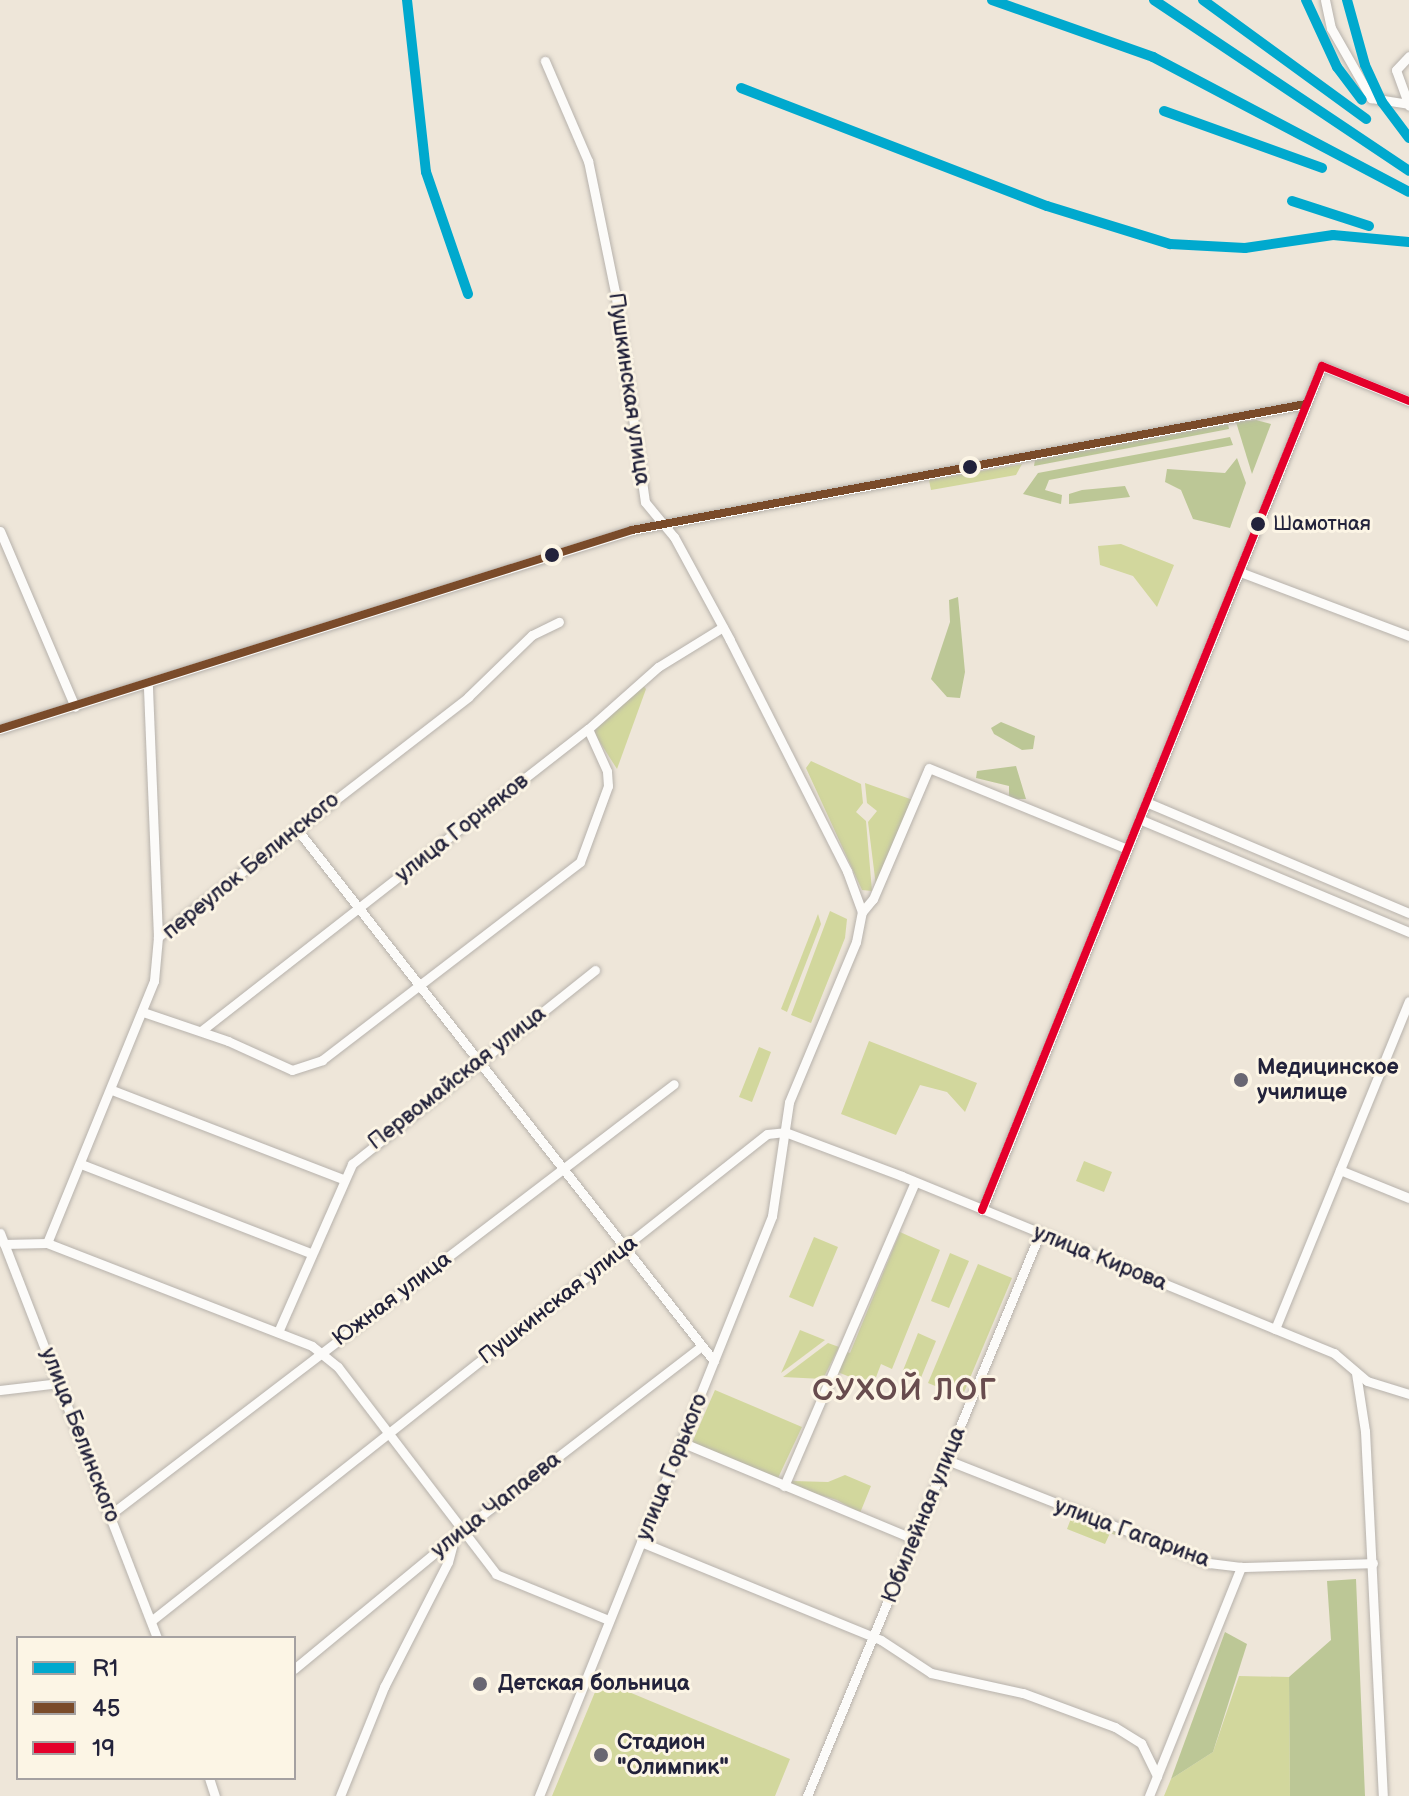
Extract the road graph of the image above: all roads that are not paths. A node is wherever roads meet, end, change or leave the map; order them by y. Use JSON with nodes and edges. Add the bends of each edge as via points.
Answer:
{"nodes":[{"id":1,"x":1325,"y":0,"type":"edge"},
{"id":2,"x":1409,"y":56,"type":"edge"},
{"id":3,"x":545,"y":61,"type":"dead end"},
{"id":4,"x":1408,"y":105,"type":"edge"},
{"id":5,"x":1409,"y":401,"type":"edge"},
{"id":6,"x":1306,"y":404,"type":"junction"},
{"id":7,"x":663,"y":523,"type":"junction"},
{"id":8,"x":0,"y":531,"type":"edge"},
{"id":9,"x":1240,"y":572,"type":"junction"},
{"id":10,"x":559,"y":622,"type":"dead end"},
{"id":11,"x":723,"y":627,"type":"junction"},
{"id":12,"x":1409,"y":636,"type":"edge"},
{"id":13,"x":148,"y":684,"type":"junction"},
{"id":14,"x":75,"y":707,"type":"junction"},
{"id":15,"x":0,"y":729,"type":"edge"},
{"id":16,"x":588,"y":729,"type":"junction"},
{"id":17,"x":1146,"y":802,"type":"junction"},
{"id":18,"x":1139,"y":819,"type":"junction"},
{"id":19,"x":296,"y":828,"type":"junction"},
{"id":20,"x":1127,"y":849,"type":"junction"},
{"id":21,"x":360,"y":908,"type":"junction"},
{"id":22,"x":862,"y":912,"type":"junction"},
{"id":23,"x":1409,"y":913,"type":"edge"},
{"id":24,"x":1409,"y":932,"type":"edge"},
{"id":25,"x":158,"y":937,"type":"junction"},
{"id":26,"x":595,"y":970,"type":"dead end"},
{"id":27,"x":419,"y":988,"type":"junction"},
{"id":28,"x":1409,"y":1001,"type":"edge"},
{"id":29,"x":143,"y":1012,"type":"junction"},
{"id":30,"x":201,"y":1031,"type":"junction"},
{"id":31,"x":477,"y":1063,"type":"junction"},
{"id":32,"x":674,"y":1084,"type":"dead end"},
{"id":33,"x":112,"y":1090,"type":"junction"},
{"id":34,"x":785,"y":1132,"type":"junction"},
{"id":35,"x":81,"y":1164,"type":"junction"},
{"id":36,"x":561,"y":1169,"type":"junction"},
{"id":37,"x":1340,"y":1170,"type":"junction"},
{"id":38,"x":343,"y":1179,"type":"junction"},
{"id":39,"x":915,"y":1182,"type":"junction"},
{"id":40,"x":1409,"y":1198,"type":"edge"},
{"id":41,"x":982,"y":1210,"type":"junction"},
{"id":42,"x":0,"y":1233,"type":"edge"},
{"id":43,"x":1040,"y":1233,"type":"junction"},
{"id":44,"x":47,"y":1243,"type":"junction"},
{"id":45,"x":4,"y":1244,"type":"junction"},
{"id":46,"x":622,"y":1249,"type":"junction"},
{"id":47,"x":310,"y":1253,"type":"junction"},
{"id":48,"x":1275,"y":1329,"type":"junction"},
{"id":49,"x":278,"y":1332,"type":"junction"},
{"id":50,"x":702,"y":1346,"type":"junction"},
{"id":51,"x":322,"y":1353,"type":"junction"},
{"id":52,"x":714,"y":1361,"type":"junction"},
{"id":53,"x":1356,"y":1370,"type":"junction"},
{"id":54,"x":60,"y":1383,"type":"junction"},
{"id":55,"x":0,"y":1390,"type":"edge"},
{"id":56,"x":1409,"y":1394,"type":"edge"},
{"id":57,"x":388,"y":1434,"type":"junction"},
{"id":58,"x":681,"y":1442,"type":"junction"},
{"id":59,"x":947,"y":1460,"type":"junction"},
{"id":60,"x":784,"y":1486,"type":"junction"},
{"id":61,"x":111,"y":1514,"type":"junction"},
{"id":62,"x":460,"y":1532,"type":"junction"},
{"id":63,"x":914,"y":1539,"type":"junction"},
{"id":64,"x":641,"y":1542,"type":"junction"},
{"id":65,"x":1373,"y":1563,"type":"junction"},
{"id":66,"x":1241,"y":1567,"type":"junction"},
{"id":67,"x":609,"y":1620,"type":"junction"},
{"id":68,"x":151,"y":1621,"type":"junction"},
{"id":69,"x":156,"y":1636,"type":"edge"},
{"id":70,"x":874,"y":1637,"type":"junction"},
{"id":71,"x":296,"y":1667,"type":"edge"},
{"id":72,"x":1157,"y":1776,"type":"junction"},
{"id":73,"x":340,"y":1796,"type":"edge"},
{"id":74,"x":539,"y":1796,"type":"edge"},
{"id":75,"x":807,"y":1796,"type":"edge"},
{"id":76,"x":1149,"y":1796,"type":"edge"},
{"id":77,"x":1383,"y":1796,"type":"edge"}],
"edges":[{"from":1,"to":4,"type":"street","via":[[1331,28],[1371,98]]},
{"from":2,"to":4,"type":"street","via":[[1396,70]]},
{"from":3,"to":7,"type":"street","name":"Пушкинская улица","via":[[588,161],[615,292],[645,502]]},
{"from":5,"to":6,"type":"street","via":[[1322,366]]},
{"from":6,"to":7,"type":"street"},
{"from":6,"to":9,"type":"street"},
{"from":7,"to":11,"type":"street","name":"Пушкинская улица"},
{"from":7,"to":13,"type":"street"},
{"from":8,"to":14,"type":"street"},
{"from":9,"to":12,"type":"street"},
{"from":9,"to":17,"type":"street"},
{"from":10,"to":19,"type":"street","name":"переулок Белинского","via":[[532,635],[468,697]]},
{"from":11,"to":16,"type":"street","name":"улица Горняков","via":[[658,667]]},
{"from":11,"to":22,"type":"street","name":"Пушкинская улица","via":[[841,858]]},
{"from":13,"to":14,"type":"street"},
{"from":13,"to":25,"type":"street"},
{"from":14,"to":15,"type":"street"},
{"from":16,"to":21,"type":"street","name":"улица Горняков"},
{"from":16,"to":27,"type":"street","via":[[607,771],[608,786],[580,862]]},
{"from":17,"to":18,"type":"street"},
{"from":17,"to":23,"type":"street"},
{"from":18,"to":20,"type":"street"},
{"from":18,"to":24,"type":"street"},
{"from":19,"to":21,"type":"street"},
{"from":19,"to":25,"type":"street","name":"переулок Белинского"},
{"from":20,"to":22,"type":"street","via":[[929,768],[873,899]]},
{"from":20,"to":41,"type":"street"},
{"from":21,"to":27,"type":"street"},
{"from":21,"to":30,"type":"street","name":"улица Горняков"},
{"from":22,"to":34,"type":"street","via":[[856,942],[789,1102]]},
{"from":25,"to":29,"type":"street","name":"переулок Белинского","via":[[154,981]]},
{"from":26,"to":31,"type":"street","name":"Первомайская улица"},
{"from":27,"to":30,"type":"street","via":[[322,1060],[299,1070]]},
{"from":27,"to":31,"type":"street"},
{"from":28,"to":37,"type":"street"},
{"from":29,"to":30,"type":"street"},
{"from":29,"to":33,"type":"street","name":"переулок Белинского"},
{"from":31,"to":36,"type":"street"},
{"from":31,"to":38,"type":"street","name":"Первомайская улица","via":[[366,1149]]},
{"from":32,"to":36,"type":"street","name":"Южная улица"},
{"from":33,"to":35,"type":"street","name":"переулок Белинского"},
{"from":33,"to":38,"type":"street"},
{"from":34,"to":39,"type":"street","name":"улица Кирова"},
{"from":34,"to":46,"type":"street","name":"Пушкинская улица","via":[[767,1134],[749,1146]]},
{"from":34,"to":52,"type":"street","name":"улица Горького","via":[[772,1216]]},
{"from":35,"to":44,"type":"street","name":"переулок Белинского"},
{"from":35,"to":47,"type":"street"},
{"from":36,"to":46,"type":"street"},
{"from":36,"to":51,"type":"street","name":"Южная улица"},
{"from":37,"to":40,"type":"street"},
{"from":37,"to":48,"type":"street"},
{"from":38,"to":47,"type":"street","name":"Первомайская улица"},
{"from":39,"to":41,"type":"street","name":"улица Кирова"},
{"from":39,"to":60,"type":"street"},
{"from":41,"to":43,"type":"street","name":"улица Кирова"},
{"from":42,"to":45,"type":"street","name":"улица Белинского"},
{"from":43,"to":48,"type":"street","name":"улица Кирова"},
{"from":43,"to":59,"type":"street","name":"Юбилейная улица"},
{"from":44,"to":45,"type":"street"},
{"from":44,"to":49,"type":"street"},
{"from":45,"to":54,"type":"street","name":"улица Белинского"},
{"from":46,"to":50,"type":"street"},
{"from":46,"to":57,"type":"street","name":"Пушкинская улица"},
{"from":47,"to":49,"type":"street","name":"Первомайская улица"},
{"from":48,"to":53,"type":"street","name":"улица Кирова","via":[[1334,1353]]},
{"from":49,"to":51,"type":"street"},
{"from":50,"to":52,"type":"street"},
{"from":50,"to":62,"type":"street","name":"улица Чапаева"},
{"from":51,"to":57,"type":"street"},
{"from":51,"to":61,"type":"street","name":"Южная улица"},
{"from":52,"to":58,"type":"street","name":"улица Горького"},
{"from":53,"to":56,"type":"street","name":"улица Кирова","via":[[1367,1381]]},
{"from":53,"to":65,"type":"street","via":[[1363,1403]]},
{"from":54,"to":55,"type":"street"},
{"from":54,"to":61,"type":"street","name":"улица Белинского"},
{"from":57,"to":62,"type":"street"},
{"from":57,"to":68,"type":"street","name":"Пушкинская улица"},
{"from":58,"to":60,"type":"street"},
{"from":58,"to":64,"type":"street","name":"улица Горького"},
{"from":59,"to":63,"type":"street","name":"Юбилейная улица"},
{"from":59,"to":66,"type":"street","name":"улица Гагарина","via":[[1194,1558]]},
{"from":60,"to":63,"type":"street"},
{"from":61,"to":68,"type":"street","name":"улица Белинского"},
{"from":62,"to":67,"type":"street","via":[[506,1581]]},
{"from":62,"to":71,"type":"street","name":"улица Чапаева"},
{"from":62,"to":73,"type":"street","via":[[384,1687]]},
{"from":63,"to":70,"type":"street","name":"Юбилейная улица"},
{"from":64,"to":67,"type":"street","name":"улица Горького"},
{"from":64,"to":70,"type":"street"},
{"from":65,"to":66,"type":"street","name":"улица Гагарина"},
{"from":65,"to":77,"type":"street"},
{"from":66,"to":72,"type":"street"},
{"from":67,"to":74,"type":"street","name":"улица Горького"},
{"from":68,"to":69,"type":"street","name":"улица Белинского"},
{"from":70,"to":72,"type":"street","via":[[931,1673],[1023,1693],[1115,1727],[1149,1752]]},
{"from":70,"to":75,"type":"street","name":"Юбилейная улица"},
{"from":72,"to":76,"type":"street"}]}
